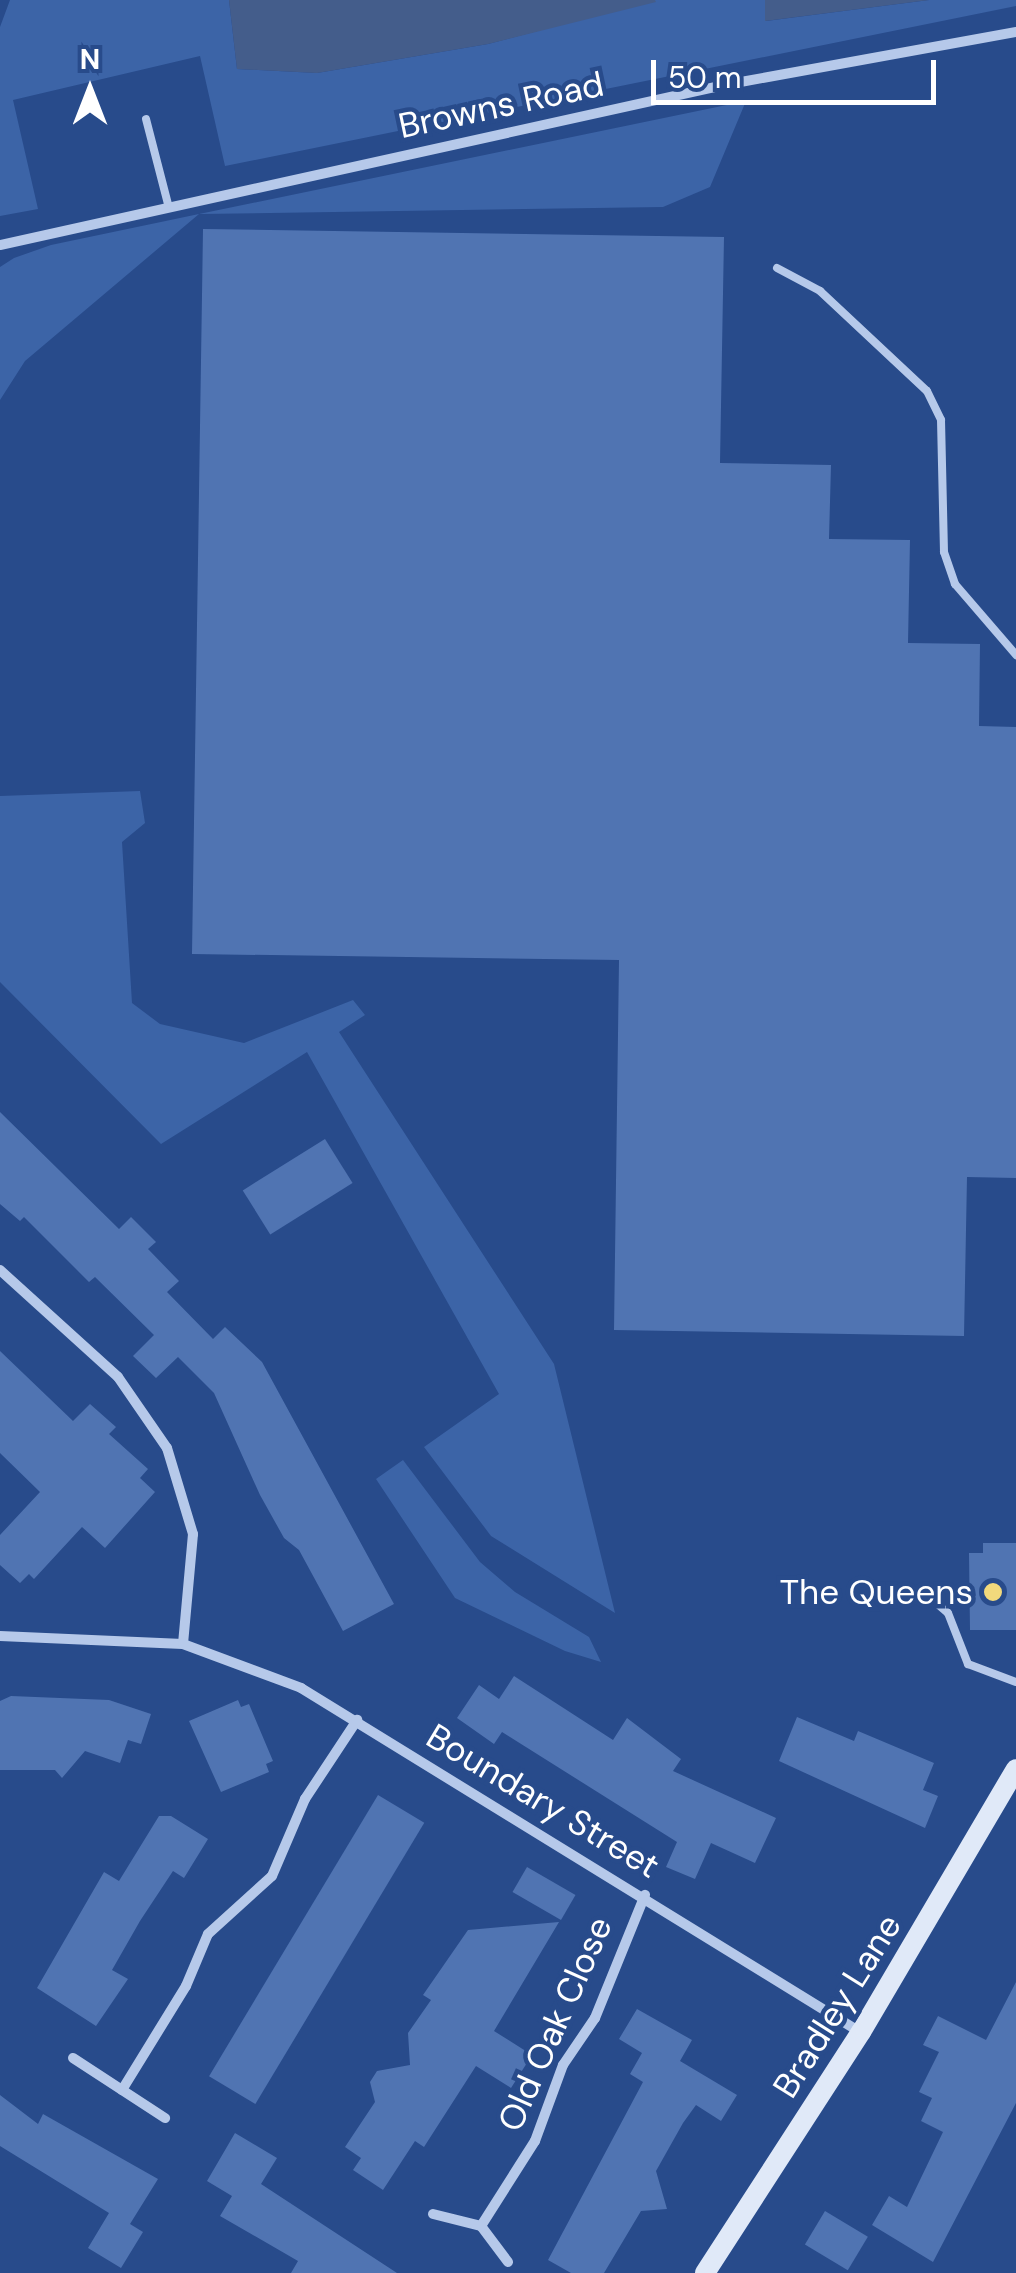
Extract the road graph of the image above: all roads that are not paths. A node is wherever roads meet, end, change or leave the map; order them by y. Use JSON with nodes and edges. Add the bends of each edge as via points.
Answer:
{"nodes":[{"id":1,"x":1016,"y":32,"type":"edge"},
{"id":2,"x":146,"y":119,"type":"dead end"},
{"id":3,"x":168,"y":204,"type":"junction"},
{"id":4,"x":0,"y":246,"type":"edge"},
{"id":5,"x":777,"y":268,"type":"dead end"},
{"id":6,"x":1016,"y":656,"type":"edge"},
{"id":7,"x":0,"y":1270,"type":"edge"},
{"id":8,"x":904,"y":1598,"type":"dead end"},
{"id":9,"x":0,"y":1636,"type":"edge"},
{"id":10,"x":183,"y":1644,"type":"junction"},
{"id":11,"x":1016,"y":1682,"type":"edge"},
{"id":12,"x":357,"y":1720,"type":"junction"},
{"id":13,"x":1016,"y":1769,"type":"edge"},
{"id":14,"x":644,"y":1895,"type":"junction"},
{"id":15,"x":861,"y":2032,"type":"junction"},
{"id":16,"x":73,"y":2058,"type":"dead end"},
{"id":17,"x":122,"y":2090,"type":"junction"},
{"id":18,"x":165,"y":2118,"type":"dead end"},
{"id":19,"x":433,"y":2214,"type":"dead end"},
{"id":20,"x":481,"y":2226,"type":"junction"},
{"id":21,"x":508,"y":2262,"type":"dead end"},
{"id":22,"x":705,"y":2273,"type":"edge"}],
"edges":[{"from":1,"to":3,"type":"street","name":"Browns Road","via":[[724,85]]},
{"from":2,"to":3,"type":"lane"},
{"from":3,"to":4,"type":"street","name":"Browns Road"},
{"from":5,"to":6,"type":"lane","via":[[820,290],[926,391],[946,448],[944,552],[955,584]]},
{"from":7,"to":10,"type":"street","via":[[118,1377],[167,1448],[193,1534]]},
{"from":8,"to":11,"type":"lane","via":[[934,1601],[948,1613],[968,1664]]},
{"from":9,"to":10,"type":"street","name":"Boundary Street"},
{"from":10,"to":12,"type":"street","name":"Boundary Street","via":[[238,1660]]},
{"from":12,"to":14,"type":"street","name":"Boundary Street"},
{"from":12,"to":17,"type":"street","via":[[304,1798],[278,1867],[208,1934],[186,1986]]},
{"from":13,"to":15,"type":"street","name":"Bradley Lane"},
{"from":14,"to":15,"type":"street","name":"Boundary Street"},
{"from":14,"to":20,"type":"street","name":"Old Oak Close","via":[[595,2018],[563,2065],[534,2141]]},
{"from":15,"to":22,"type":"street","name":"Bradley Lane"},
{"from":16,"to":17,"type":"street"},
{"from":17,"to":18,"type":"street"},
{"from":19,"to":20,"type":"street"},
{"from":20,"to":21,"type":"street"}]}
